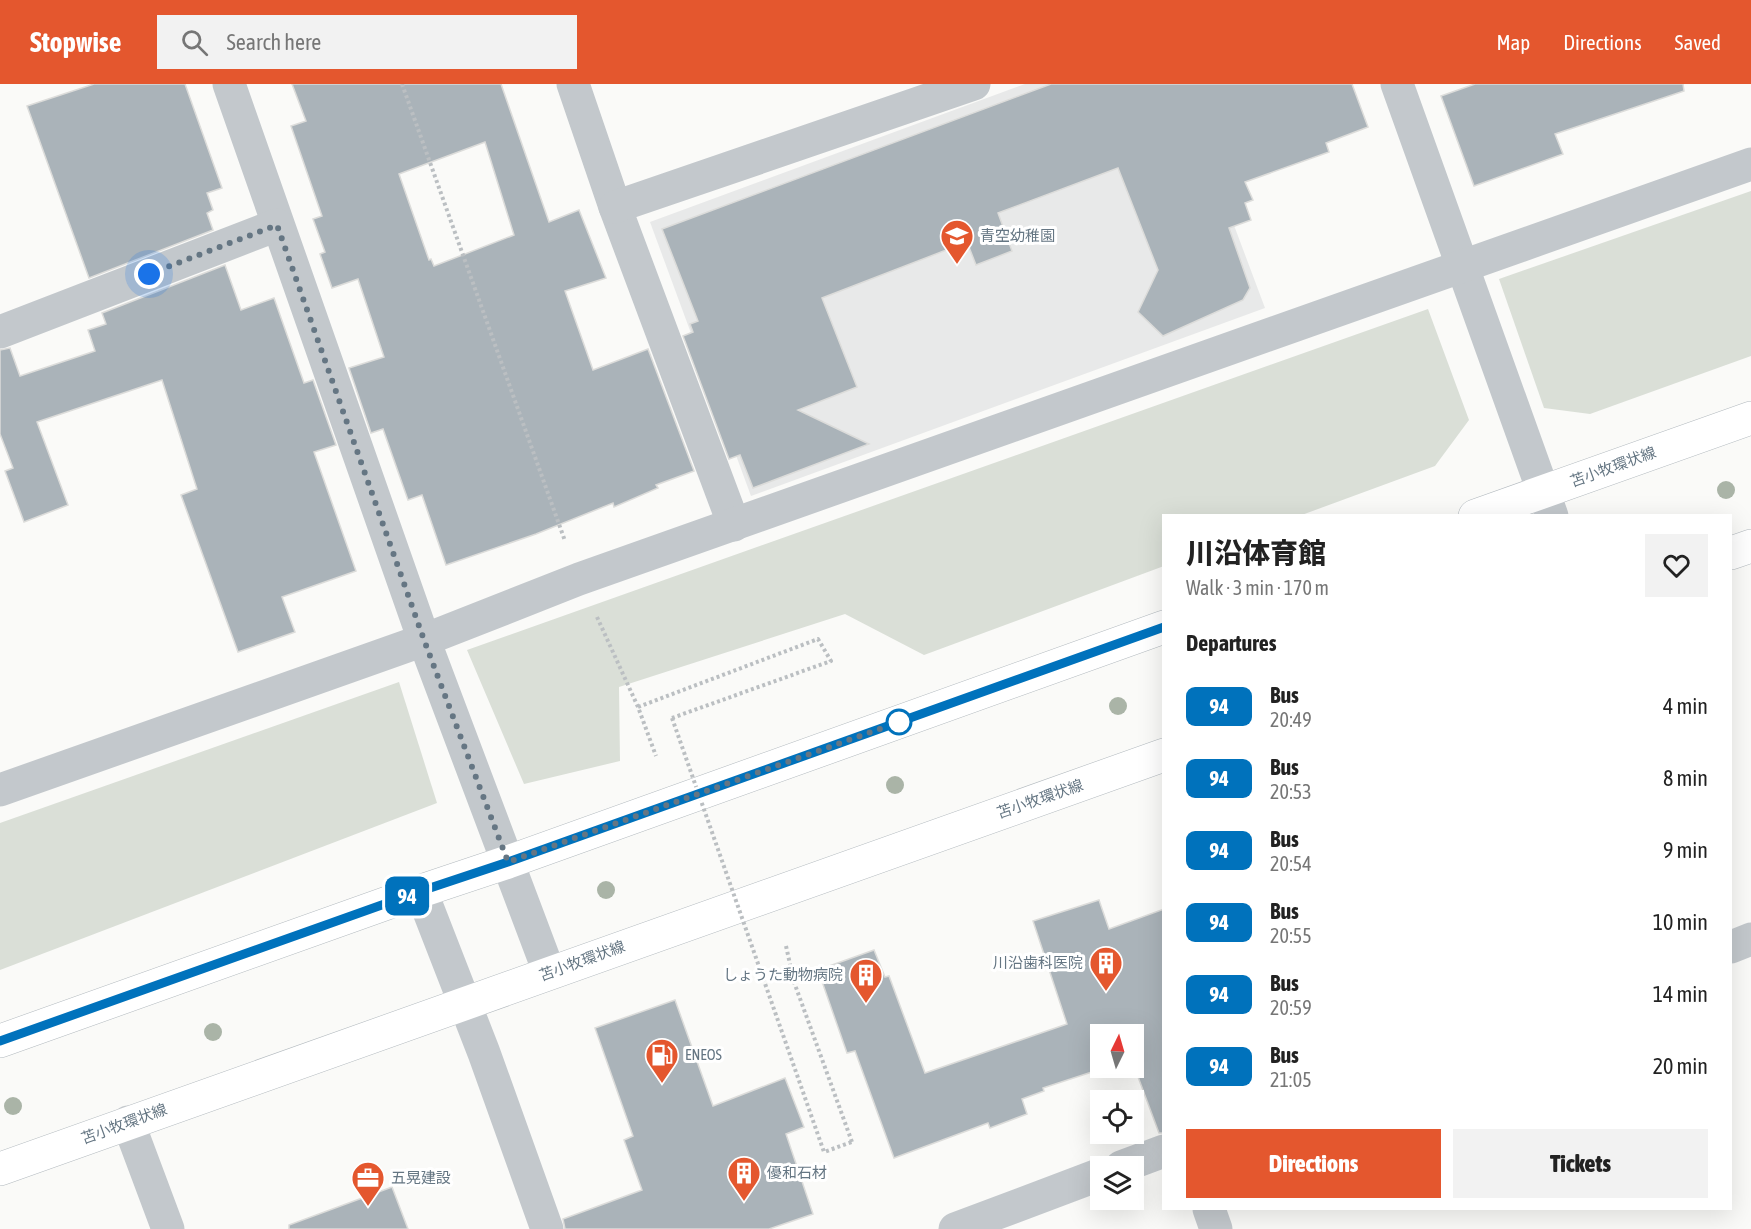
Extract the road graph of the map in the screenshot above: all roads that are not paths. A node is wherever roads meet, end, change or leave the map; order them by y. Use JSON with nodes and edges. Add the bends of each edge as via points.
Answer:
{"nodes":[{"id":1,"x":229,"y":84,"type":"edge"},
{"id":2,"x":573,"y":84,"type":"edge"},
{"id":3,"x":974,"y":84,"type":"edge"},
{"id":4,"x":1397,"y":84,"type":"edge"},
{"id":5,"x":1751,"y":165,"type":"edge"},
{"id":6,"x":615,"y":207,"type":"junction"},
{"id":7,"x":277,"y":225,"type":"junction"},
{"id":8,"x":1462,"y":267,"type":"junction"},
{"id":9,"x":0,"y":332,"type":"edge"},
{"id":10,"x":1751,"y":418,"type":"edge"},
{"id":11,"x":1548,"y":504,"type":"edge"},
{"id":12,"x":1487,"y":514,"type":"edge"},
{"id":13,"x":734,"y":525,"type":"junction"},
{"id":14,"x":1751,"y":546,"type":"edge"},
{"id":15,"x":1732,"y":553,"type":"edge"},
{"id":16,"x":1162,"y":628,"type":"edge"},
{"id":17,"x":424,"y":640,"type":"junction"},
{"id":18,"x":1162,"y":756,"type":"edge"},
{"id":19,"x":0,"y":790,"type":"edge"},
{"id":20,"x":508,"y":862,"type":"junction"},
{"id":21,"x":421,"y":891,"type":"junction"},
{"id":22,"x":1751,"y":939,"type":"edge"},
{"id":23,"x":1732,"y":947,"type":"edge"},
{"id":24,"x":549,"y":972,"type":"junction"},
{"id":25,"x":465,"y":1004,"type":"junction"},
{"id":26,"x":0,"y":1041,"type":"edge"},
{"id":27,"x":128,"y":1122,"type":"junction"},
{"id":28,"x":1162,"y":1152,"type":"edge"},
{"id":29,"x":1144,"y":1158,"type":"edge"},
{"id":30,"x":0,"y":1169,"type":"edge"},
{"id":31,"x":1090,"y":1178,"type":"edge"},
{"id":32,"x":1209,"y":1210,"type":"edge"},
{"id":33,"x":168,"y":1229,"type":"edge"},
{"id":34,"x":547,"y":1229,"type":"edge"},
{"id":35,"x":955,"y":1229,"type":"edge"},
{"id":36,"x":1216,"y":1229,"type":"edge"}],
"edges":[{"from":1,"to":7,"type":"street"},
{"from":2,"to":6,"type":"street"},
{"from":3,"to":6,"type":"street"},
{"from":4,"to":8,"type":"street"},
{"from":5,"to":8,"type":"street"},
{"from":6,"to":13,"type":"street"},
{"from":7,"to":9,"type":"street"},
{"from":7,"to":17,"type":"street"},
{"from":8,"to":11,"type":"street"},
{"from":8,"to":13,"type":"street"},
{"from":10,"to":11,"type":"main road","name":"苫小牧環状線"},
{"from":11,"to":12,"type":"main road","name":"苫小牧環状線"},
{"from":13,"to":17,"type":"street","via":[[579,579]]},
{"from":14,"to":15,"type":"main road"},
{"from":16,"to":20,"type":"main road"},
{"from":17,"to":19,"type":"street"},
{"from":17,"to":20,"type":"street"},
{"from":18,"to":24,"type":"main road","name":"苫小牧環状線"},
{"from":20,"to":21,"type":"main road"},
{"from":20,"to":24,"type":"street"},
{"from":21,"to":25,"type":"street"},
{"from":21,"to":26,"type":"main road"},
{"from":22,"to":23,"type":"street"},
{"from":24,"to":25,"type":"main road","name":"苫小牧環状線"},
{"from":25,"to":27,"type":"main road","name":"苫小牧環状線"},
{"from":25,"to":34,"type":"street"},
{"from":27,"to":30,"type":"main road","name":"苫小牧環状線"},
{"from":27,"to":33,"type":"street"},
{"from":28,"to":29,"type":"street"},
{"from":31,"to":35,"type":"street"},
{"from":32,"to":36,"type":"street"}]}
